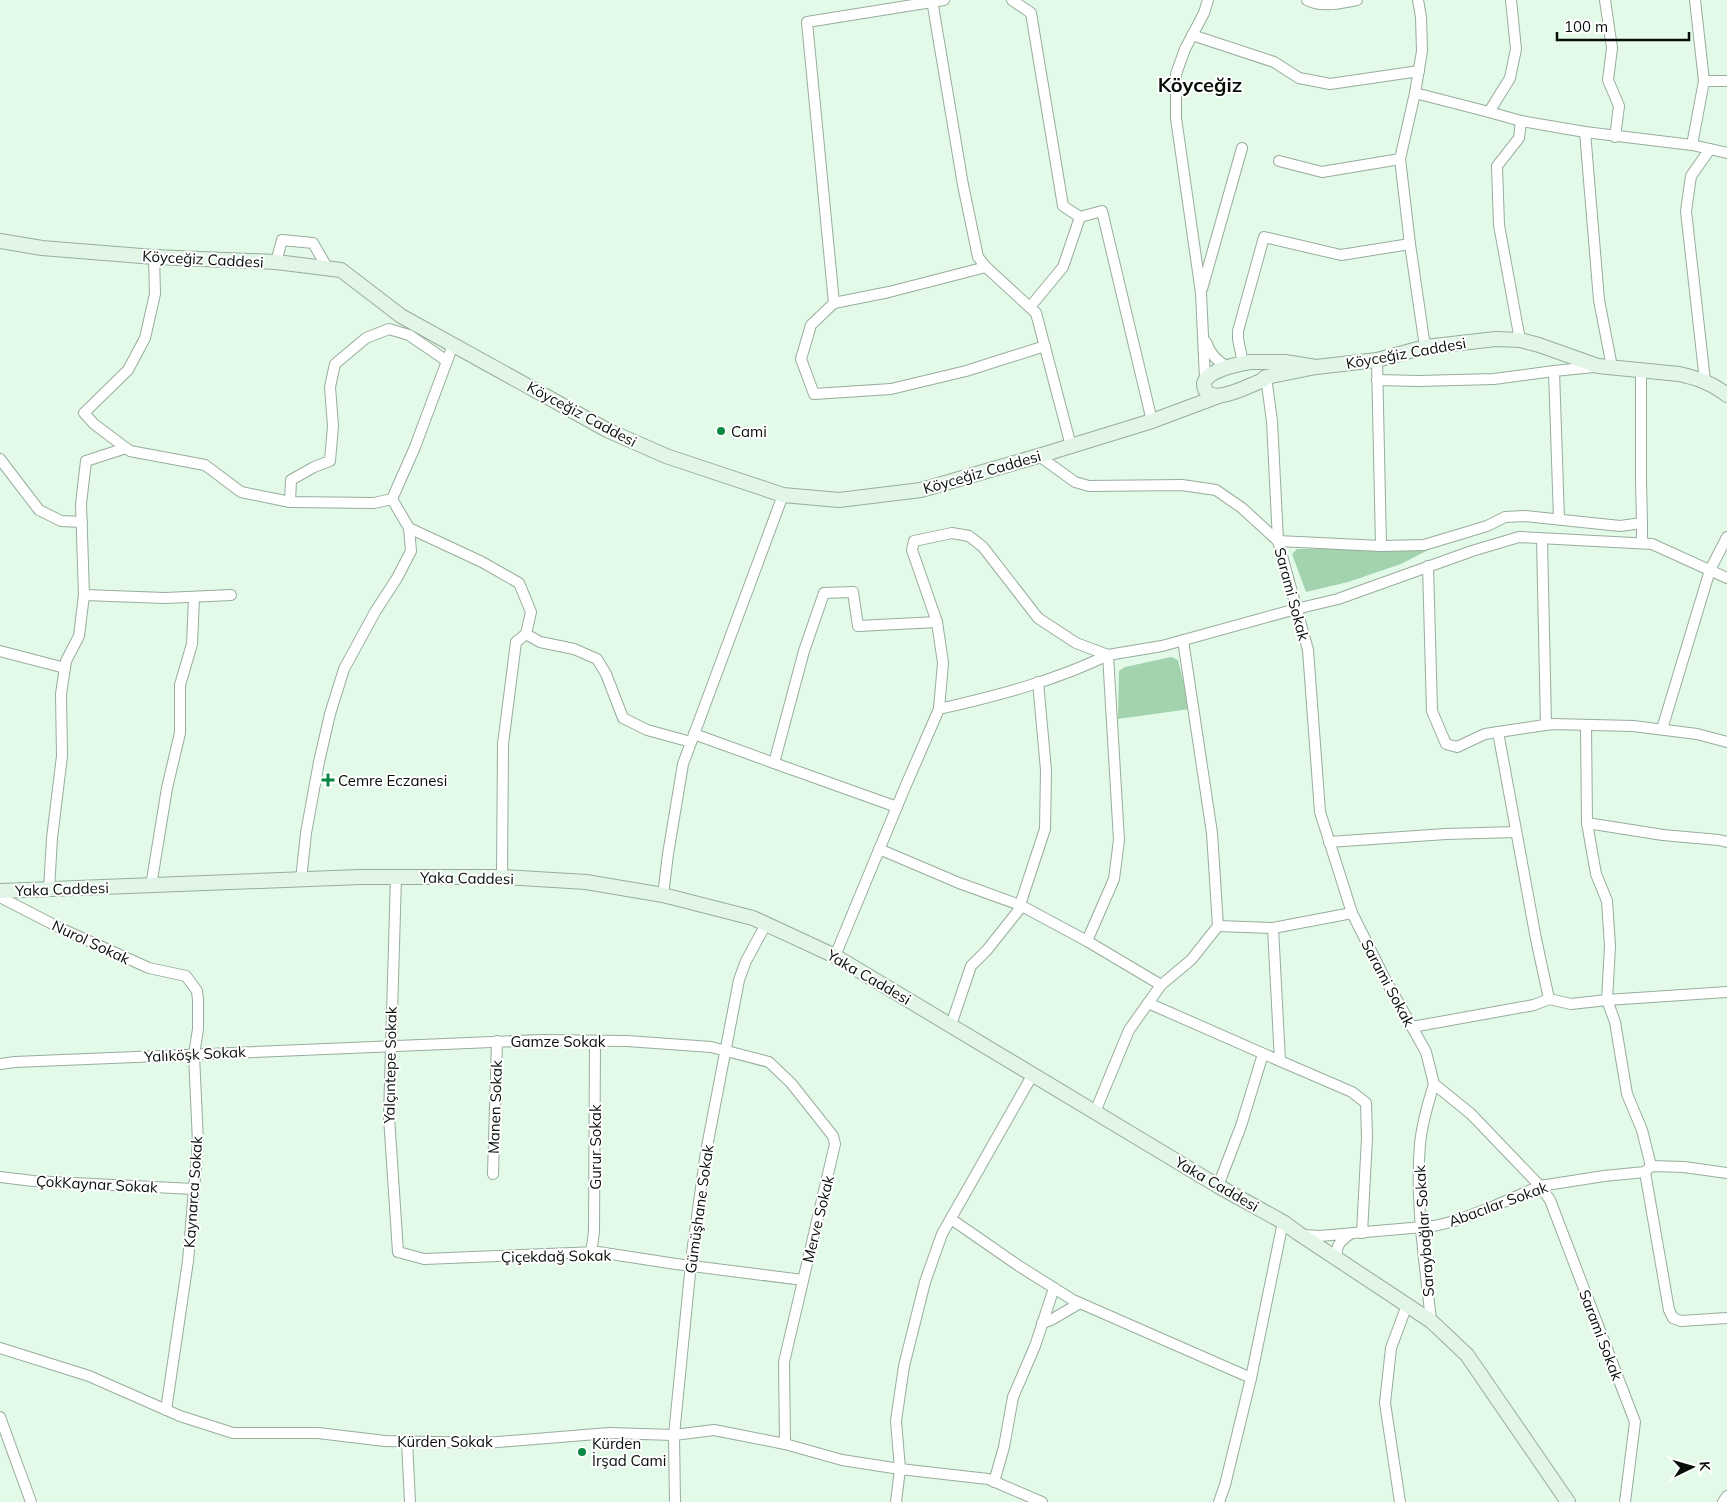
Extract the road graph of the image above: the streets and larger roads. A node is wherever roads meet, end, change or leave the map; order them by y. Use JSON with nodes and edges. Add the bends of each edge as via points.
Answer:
{"nodes":[{"id":1,"x":944,"y":0,"type":"edge"},
{"id":2,"x":1012,"y":0,"type":"edge"},
{"id":3,"x":1208,"y":0,"type":"edge"},
{"id":4,"x":1307,"y":0,"type":"edge"},
{"id":5,"x":1358,"y":0,"type":"edge"},
{"id":6,"x":1418,"y":0,"type":"edge"},
{"id":7,"x":1511,"y":0,"type":"edge"},
{"id":8,"x":1605,"y":0,"type":"edge"},
{"id":9,"x":1695,"y":0,"type":"edge"},
{"id":10,"x":932,"y":1,"type":"edge"},
{"id":11,"x":1192,"y":35,"type":"junction"},
{"id":12,"x":1419,"y":71,"type":"junction"},
{"id":13,"x":1704,"y":81,"type":"junction"},
{"id":14,"x":1727,"y":81,"type":"edge"},
{"id":15,"x":1415,"y":93,"type":"junction"},
{"id":16,"x":1489,"y":112,"type":"junction"},
{"id":17,"x":1520,"y":121,"type":"junction"},
{"id":18,"x":1585,"y":132,"type":"junction"},
{"id":19,"x":1615,"y":137,"type":"junction"},
{"id":20,"x":1692,"y":145,"type":"junction"},
{"id":21,"x":1242,"y":148,"type":"dead end"},
{"id":22,"x":1710,"y":149,"type":"junction"},
{"id":23,"x":1727,"y":153,"type":"edge"},
{"id":24,"x":1400,"y":159,"type":"junction"},
{"id":25,"x":1279,"y":161,"type":"dead end"},
{"id":26,"x":1080,"y":218,"type":"junction"},
{"id":27,"x":0,"y":241,"type":"edge"},
{"id":28,"x":1410,"y":244,"type":"junction"},
{"id":29,"x":154,"y":257,"type":"junction"},
{"id":30,"x":276,"y":262,"type":"junction"},
{"id":31,"x":986,"y":267,"type":"junction"},
{"id":32,"x":328,"y":268,"type":"junction"},
{"id":33,"x":1201,"y":293,"type":"junction"},
{"id":34,"x":834,"y":303,"type":"junction"},
{"id":35,"x":1030,"y":307,"type":"junction"},
{"id":36,"x":1203,"y":336,"type":"junction"},
{"id":37,"x":1520,"y":340,"type":"junction"},
{"id":38,"x":453,"y":345,"type":"junction"},
{"id":39,"x":1045,"y":346,"type":"junction"},
{"id":40,"x":1425,"y":347,"type":"junction"},
{"id":41,"x":1377,"y":360,"type":"junction"},
{"id":42,"x":446,"y":361,"type":"junction"},
{"id":43,"x":1243,"y":364,"type":"junction"},
{"id":44,"x":1316,"y":367,"type":"junction"},
{"id":45,"x":1605,"y":367,"type":"junction"},
{"id":46,"x":1641,"y":370,"type":"junction"},
{"id":47,"x":1554,"y":371,"type":"junction"},
{"id":48,"x":1266,"y":378,"type":"junction"},
{"id":49,"x":1377,"y":380,"type":"junction"},
{"id":50,"x":1704,"y":380,"type":"junction"},
{"id":51,"x":1204,"y":381,"type":"junction"},
{"id":52,"x":1249,"y":386,"type":"junction"},
{"id":53,"x":1727,"y":395,"type":"edge"},
{"id":54,"x":1219,"y":396,"type":"junction"},
{"id":55,"x":1271,"y":407,"type":"junction"},
{"id":56,"x":1177,"y":411,"type":"junction"},
{"id":57,"x":1152,"y":421,"type":"junction"},
{"id":58,"x":1071,"y":446,"type":"junction"},
{"id":59,"x":126,"y":448,"type":"junction"},
{"id":60,"x":1039,"y":456,"type":"junction"},
{"id":61,"x":0,"y":459,"type":"edge"},
{"id":62,"x":783,"y":495,"type":"junction"},
{"id":63,"x":392,"y":499,"type":"junction"},
{"id":64,"x":290,"y":502,"type":"junction"},
{"id":65,"x":1559,"y":519,"type":"junction"},
{"id":66,"x":82,"y":522,"type":"junction"},
{"id":67,"x":1642,"y":523,"type":"junction"},
{"id":68,"x":409,"y":528,"type":"junction"},
{"id":69,"x":1727,"y":537,"type":"edge"},
{"id":70,"x":1542,"y":538,"type":"junction"},
{"id":71,"x":1278,"y":541,"type":"junction"},
{"id":72,"x":1642,"y":543,"type":"junction"},
{"id":73,"x":1381,"y":546,"type":"junction"},
{"id":74,"x":1428,"y":566,"type":"junction"},
{"id":75,"x":1710,"y":570,"type":"junction"},
{"id":76,"x":1727,"y":578,"type":"edge"},
{"id":77,"x":84,"y":595,"type":"junction"},
{"id":78,"x":231,"y":595,"type":"dead end"},
{"id":79,"x":194,"y":598,"type":"junction"},
{"id":80,"x":1296,"y":608,"type":"junction"},
{"id":81,"x":937,"y":622,"type":"junction"},
{"id":82,"x":526,"y":634,"type":"junction"},
{"id":83,"x":1183,"y":640,"type":"junction"},
{"id":84,"x":0,"y":651,"type":"edge"},
{"id":85,"x":1108,"y":655,"type":"junction"},
{"id":86,"x":65,"y":668,"type":"junction"},
{"id":87,"x":1038,"y":682,"type":"junction"},
{"id":88,"x":939,"y":710,"type":"junction"},
{"id":89,"x":1586,"y":724,"type":"junction"},
{"id":90,"x":1546,"y":725,"type":"junction"},
{"id":91,"x":1662,"y":729,"type":"junction"},
{"id":92,"x":1498,"y":732,"type":"junction"},
{"id":93,"x":692,"y":738,"type":"junction"},
{"id":94,"x":1727,"y":742,"type":"edge"},
{"id":95,"x":774,"y":763,"type":"junction"},
{"id":96,"x":897,"y":807,"type":"junction"},
{"id":97,"x":1587,"y":823,"type":"junction"},
{"id":98,"x":1516,"y":832,"type":"junction"},
{"id":99,"x":1329,"y":842,"type":"junction"},
{"id":100,"x":1727,"y":842,"type":"edge"},
{"id":101,"x":879,"y":850,"type":"junction"},
{"id":102,"x":396,"y":877,"type":"junction"},
{"id":103,"x":502,"y":877,"type":"junction"},
{"id":104,"x":301,"y":880,"type":"junction"},
{"id":105,"x":151,"y":886,"type":"junction"},
{"id":106,"x":49,"y":890,"type":"junction"},
{"id":107,"x":0,"y":891,"type":"edge"},
{"id":108,"x":663,"y":895,"type":"junction"},
{"id":109,"x":0,"y":897,"type":"edge"},
{"id":110,"x":1020,"y":905,"type":"junction"},
{"id":111,"x":1352,"y":913,"type":"junction"},
{"id":112,"x":766,"y":924,"type":"junction"},
{"id":113,"x":1218,"y":926,"type":"junction"},
{"id":114,"x":1273,"y":928,"type":"junction"},
{"id":115,"x":1087,"y":941,"type":"junction"},
{"id":116,"x":835,"y":956,"type":"junction"},
{"id":117,"x":186,"y":976,"type":"joint"},
{"id":118,"x":1161,"y":985,"type":"junction"},
{"id":119,"x":1727,"y":992,"type":"edge"},
{"id":120,"x":1549,"y":999,"type":"junction"},
{"id":121,"x":1607,"y":1000,"type":"junction"},
{"id":122,"x":1148,"y":1003,"type":"junction"},
{"id":123,"x":951,"y":1026,"type":"junction"},
{"id":124,"x":1412,"y":1027,"type":"junction"},
{"id":125,"x":497,"y":1041,"type":"junction"},
{"id":126,"x":595,"y":1041,"type":"junction"},
{"id":127,"x":390,"y":1045,"type":"junction"},
{"id":128,"x":726,"y":1050,"type":"junction"},
{"id":129,"x":1263,"y":1054,"type":"junction"},
{"id":130,"x":194,"y":1055,"type":"junction"},
{"id":131,"x":1280,"y":1061,"type":"junction"},
{"id":132,"x":0,"y":1064,"type":"edge"},
{"id":133,"x":1032,"y":1074,"type":"junction"},
{"id":134,"x":1434,"y":1084,"type":"junction"},
{"id":135,"x":1095,"y":1112,"type":"junction"},
{"id":136,"x":1648,"y":1169,"type":"junction"},
{"id":137,"x":1727,"y":1172,"type":"edge"},
{"id":138,"x":492,"y":1174,"type":"dead end"},
{"id":139,"x":0,"y":1177,"type":"edge"},
{"id":140,"x":1218,"y":1186,"type":"junction"},
{"id":141,"x":1540,"y":1186,"type":"junction"},
{"id":142,"x":194,"y":1189,"type":"junction"},
{"id":143,"x":951,"y":1219,"type":"junction"},
{"id":144,"x":1283,"y":1222,"type":"junction"},
{"id":145,"x":1421,"y":1227,"type":"junction"},
{"id":146,"x":1298,"y":1233,"type":"junction"},
{"id":147,"x":1362,"y":1233,"type":"junction"},
{"id":148,"x":1350,"y":1234,"type":"junction"},
{"id":149,"x":398,"y":1252,"type":"joint"},
{"id":150,"x":591,"y":1253,"type":"junction"},
{"id":151,"x":1338,"y":1260,"type":"junction"},
{"id":152,"x":691,"y":1265,"type":"junction"},
{"id":153,"x":803,"y":1280,"type":"junction"},
{"id":154,"x":1054,"y":1288,"type":"junction"},
{"id":155,"x":1080,"y":1303,"type":"junction"},
{"id":156,"x":1406,"y":1305,"type":"junction"},
{"id":157,"x":1727,"y":1318,"type":"edge"},
{"id":158,"x":1431,"y":1321,"type":"junction"},
{"id":159,"x":1042,"y":1324,"type":"junction"},
{"id":160,"x":0,"y":1348,"type":"edge"},
{"id":161,"x":1251,"y":1378,"type":"junction"},
{"id":162,"x":166,"y":1410,"type":"junction"},
{"id":163,"x":0,"y":1417,"type":"edge"},
{"id":164,"x":674,"y":1435,"type":"junction"},
{"id":165,"x":407,"y":1441,"type":"junction"},
{"id":166,"x":785,"y":1444,"type":"junction"},
{"id":167,"x":900,"y":1469,"type":"junction"},
{"id":168,"x":994,"y":1482,"type":"junction"},
{"id":169,"x":1727,"y":1496,"type":"edge"},
{"id":170,"x":31,"y":1502,"type":"edge"},
{"id":171,"x":410,"y":1502,"type":"edge"},
{"id":172,"x":675,"y":1502,"type":"edge"},
{"id":173,"x":896,"y":1502,"type":"edge"},
{"id":174,"x":1042,"y":1502,"type":"edge"},
{"id":175,"x":1219,"y":1502,"type":"edge"},
{"id":176,"x":1400,"y":1502,"type":"edge"},
{"id":177,"x":1568,"y":1502,"type":"edge"},
{"id":178,"x":1625,"y":1502,"type":"edge"},
{"id":179,"x":1722,"y":1502,"type":"edge"}],
"edges":[{"from":1,"to":10,"type":"street"},
{"from":2,"to":26,"type":"street","via":[[1031,13],[1063,206]]},
{"from":3,"to":11,"type":"street"},
{"from":4,"to":5,"type":"street","via":[[1312,3],[1339,3]]},
{"from":6,"to":12,"type":"street","via":[[1422,51]]},
{"from":7,"to":16,"type":"street","via":[[1516,48],[1510,78]]},
{"from":8,"to":19,"type":"street","via":[[1612,48],[1608,80],[1619,106]]},
{"from":9,"to":13,"type":"street"},
{"from":10,"to":31,"type":"street","via":[[965,194],[978,257]]},
{"from":10,"to":34,"type":"street","via":[[807,22]]},
{"from":11,"to":12,"type":"street","via":[[1274,62],[1299,78],[1330,84]]},
{"from":11,"to":33,"type":"street","via":[[1176,74],[1176,118]]},
{"from":12,"to":15,"type":"street"},
{"from":13,"to":14,"type":"street"},
{"from":13,"to":20,"type":"street"},
{"from":15,"to":16,"type":"street"},
{"from":15,"to":24,"type":"street"},
{"from":16,"to":17,"type":"street"},
{"from":17,"to":18,"type":"street"},
{"from":17,"to":37,"type":"street","via":[[1519,138],[1497,166],[1499,225]]},
{"from":18,"to":19,"type":"street"},
{"from":18,"to":45,"type":"street"},
{"from":19,"to":20,"type":"street"},
{"from":20,"to":22,"type":"street"},
{"from":21,"to":33,"type":"street"},
{"from":22,"to":23,"type":"street"},
{"from":22,"to":50,"type":"street","via":[[1691,176],[1686,211]]},
{"from":24,"to":25,"type":"street","via":[[1322,172]]},
{"from":24,"to":28,"type":"street"},
{"from":26,"to":35,"type":"street","via":[[1063,267]]},
{"from":26,"to":57,"type":"street","via":[[1102,211]]},
{"from":27,"to":29,"type":"street","name":"Köyceğiz Caddesi","via":[[42,248]]},
{"from":28,"to":40,"type":"street"},
{"from":28,"to":43,"type":"street","via":[[1341,256],[1264,237],[1238,331]]},
{"from":29,"to":30,"type":"street","name":"Köyceğiz Caddesi"},
{"from":29,"to":59,"type":"street","via":[[155,294],[145,338],[128,370],[84,413]]},
{"from":30,"to":32,"type":"street","name":"Köyceğiz Caddesi"},
{"from":30,"to":32,"type":"street","via":[[282,240],[313,243]]},
{"from":31,"to":34,"type":"street"},
{"from":31,"to":35,"type":"street"},
{"from":32,"to":38,"type":"street","name":"Köyceğiz Caddesi","via":[[341,270],[401,316]]},
{"from":33,"to":36,"type":"street"},
{"from":34,"to":39,"type":"street","via":[[811,324],[801,359],[814,394],[891,389],[966,371]]},
{"from":35,"to":39,"type":"street","via":[[1036,313]]},
{"from":36,"to":43,"type":"street","via":[[1214,358],[1223,364]]},
{"from":36,"to":51,"type":"street"},
{"from":37,"to":40,"type":"street","name":"Köyceğiz Caddesi","via":[[1474,340]]},
{"from":37,"to":45,"type":"street","name":"Köyceğiz Caddesi"},
{"from":38,"to":42,"type":"street"},
{"from":38,"to":62,"type":"street","name":"Köyceğiz Caddesi","via":[[607,430],[666,456]]},
{"from":39,"to":58,"type":"street"},
{"from":40,"to":41,"type":"street","name":"Köyceğiz Caddesi"},
{"from":41,"to":44,"type":"street","name":"Köyceğiz Caddesi"},
{"from":41,"to":49,"type":"street"},
{"from":42,"to":63,"type":"street"},
{"from":42,"to":64,"type":"street","via":[[409,335],[389,329],[366,338],[335,364],[330,387],[333,426],[330,461],[291,480]]},
{"from":43,"to":44,"type":"street","name":"Köyceğiz Caddesi","via":[[1285,362]]},
{"from":43,"to":48,"type":"street","via":[[1265,366]]},
{"from":43,"to":51,"type":"street","name":"Köyceğiz Caddesi","via":[[1215,372]]},
{"from":44,"to":48,"type":"street","name":"Köyceğiz Caddesi"},
{"from":45,"to":46,"type":"street","name":"Köyceğiz Caddesi"},
{"from":45,"to":47,"type":"street"},
{"from":46,"to":50,"type":"street","name":"Köyceğiz Caddesi"},
{"from":46,"to":67,"type":"street"},
{"from":47,"to":49,"type":"street","via":[[1494,379]]},
{"from":47,"to":65,"type":"street"},
{"from":48,"to":52,"type":"street","name":"Köyceğiz Caddesi"},
{"from":48,"to":55,"type":"street","name":"Sarami Sokak"},
{"from":49,"to":73,"type":"street"},
{"from":50,"to":53,"type":"street","name":"Köyceğiz Caddesi"},
{"from":51,"to":54,"type":"street","via":[[1207,393]]},
{"from":51,"to":56,"type":"street","name":"Köyceğiz Caddesi"},
{"from":52,"to":54,"type":"street","name":"Köyceğiz Caddesi"},
{"from":52,"to":55,"type":"street","via":[[1262,394]]},
{"from":54,"to":56,"type":"street","name":"Köyceğiz Caddesi"},
{"from":55,"to":71,"type":"street","name":"Sarami Sokak"},
{"from":56,"to":57,"type":"street","name":"Köyceğiz Caddesi"},
{"from":57,"to":58,"type":"street","name":"Köyceğiz Caddesi"},
{"from":58,"to":60,"type":"street","name":"Köyceğiz Caddesi"},
{"from":59,"to":64,"type":"street","via":[[205,465],[241,492]]},
{"from":59,"to":66,"type":"street","via":[[86,461]]},
{"from":60,"to":62,"type":"street","name":"Köyceğiz Caddesi","via":[[921,490],[839,500]]},
{"from":60,"to":71,"type":"street","via":[[1075,482],[1089,486],[1182,485],[1216,490],[1242,508]]},
{"from":61,"to":66,"type":"street","via":[[39,510],[61,521]]},
{"from":62,"to":93,"type":"street"},
{"from":63,"to":64,"type":"street"},
{"from":63,"to":68,"type":"street"},
{"from":65,"to":67,"type":"street","via":[[1620,526]]},
{"from":65,"to":73,"type":"street","via":[[1504,517],[1488,526],[1424,544]]},
{"from":66,"to":77,"type":"street"},
{"from":67,"to":72,"type":"street"},
{"from":68,"to":82,"type":"street","via":[[519,583],[531,612]]},
{"from":68,"to":104,"type":"street","via":[[411,551],[344,669],[330,714],[306,833]]},
{"from":69,"to":75,"type":"street"},
{"from":70,"to":72,"type":"street"},
{"from":70,"to":74,"type":"street","via":[[1519,537]]},
{"from":70,"to":90,"type":"street"},
{"from":71,"to":73,"type":"street"},
{"from":71,"to":80,"type":"street","name":"Sarami Sokak"},
{"from":72,"to":75,"type":"street","via":[[1652,544]]},
{"from":74,"to":80,"type":"street","via":[[1338,599]]},
{"from":74,"to":92,"type":"street","via":[[1432,711],[1446,744],[1457,747]]},
{"from":75,"to":76,"type":"street"},
{"from":75,"to":91,"type":"street"},
{"from":77,"to":79,"type":"street"},
{"from":77,"to":86,"type":"street","via":[[79,636]]},
{"from":78,"to":79,"type":"street"},
{"from":79,"to":105,"type":"street","via":[[192,644],[180,685],[180,733],[167,788]]},
{"from":80,"to":83,"type":"street"},
{"from":80,"to":99,"type":"street","name":"Sarami Sokak","via":[[1308,650],[1320,812]]},
{"from":81,"to":85,"type":"street","via":[[912,550],[914,542],[952,533],[969,536],[984,547],[1038,618],[1076,643]]},
{"from":81,"to":88,"type":"street","via":[[943,663]]},
{"from":81,"to":95,"type":"street","via":[[858,626],[853,592],[824,593],[804,651]]},
{"from":82,"to":93,"type":"street","via":[[540,642],[574,649],[597,659],[623,718],[647,730]]},
{"from":82,"to":103,"type":"street","via":[[516,642],[503,744]]},
{"from":83,"to":85,"type":"street"},
{"from":83,"to":113,"type":"street","via":[[1212,833]]},
{"from":84,"to":86,"type":"street"},
{"from":85,"to":87,"type":"street"},
{"from":85,"to":115,"type":"street","via":[[1119,840],[1114,879]]},
{"from":86,"to":106,"type":"street","via":[[61,694],[62,756]]},
{"from":87,"to":88,"type":"street"},
{"from":87,"to":110,"type":"street","via":[[1046,770],[1045,829]]},
{"from":88,"to":96,"type":"street"},
{"from":89,"to":90,"type":"street"},
{"from":89,"to":91,"type":"street"},
{"from":89,"to":97,"type":"street"},
{"from":90,"to":92,"type":"street"},
{"from":91,"to":94,"type":"street"},
{"from":92,"to":98,"type":"street"},
{"from":93,"to":95,"type":"street"},
{"from":93,"to":108,"type":"street","via":[[683,764]]},
{"from":95,"to":96,"type":"street"},
{"from":96,"to":101,"type":"street"},
{"from":97,"to":100,"type":"street"},
{"from":97,"to":121,"type":"street","via":[[1596,874],[1607,901],[1610,946]]},
{"from":98,"to":99,"type":"street"},
{"from":98,"to":120,"type":"street"},
{"from":99,"to":111,"type":"street","name":"Sarami Sokak"},
{"from":101,"to":110,"type":"street"},
{"from":101,"to":116,"type":"street"},
{"from":102,"to":103,"type":"street","name":"Yaka Caddesi"},
{"from":102,"to":104,"type":"street","name":"Yaka Caddesi"},
{"from":102,"to":127,"type":"street","name":"Yalçıntepe Sokak"},
{"from":103,"to":108,"type":"street","name":"Yaka Caddesi","via":[[586,882]]},
{"from":104,"to":105,"type":"street","name":"Yaka Caddesi"},
{"from":105,"to":106,"type":"street","name":"Yaka Caddesi"},
{"from":106,"to":107,"type":"street","name":"Yaka Caddesi"},
{"from":108,"to":112,"type":"street","name":"Yaka Caddesi"},
{"from":109,"to":117,"type":"street","name":"Nurol Sokak","via":[[149,968]]},
{"from":110,"to":115,"type":"street"},
{"from":110,"to":123,"type":"street","via":[[972,966]]},
{"from":111,"to":114,"type":"street"},
{"from":111,"to":124,"type":"street","name":"Sarami Sokak"},
{"from":112,"to":116,"type":"street","name":"Yaka Caddesi"},
{"from":112,"to":128,"type":"street","name":"Gümüşhane Sokak","via":[[739,980]]},
{"from":113,"to":114,"type":"street"},
{"from":113,"to":118,"type":"street","via":[[1191,960]]},
{"from":114,"to":131,"type":"street"},
{"from":115,"to":118,"type":"street"},
{"from":116,"to":123,"type":"street","name":"Yaka Caddesi"},
{"from":117,"to":130,"type":"street","name":"Kaynarca Sokak","via":[[197,991],[198,1029]]},
{"from":118,"to":122,"type":"street"},
{"from":119,"to":121,"type":"street"},
{"from":120,"to":121,"type":"street","via":[[1570,1004]]},
{"from":120,"to":124,"type":"street","via":[[1534,1005]]},
{"from":121,"to":136,"type":"street","via":[[1615,1022],[1627,1094],[1642,1130]]},
{"from":122,"to":129,"type":"street"},
{"from":122,"to":135,"type":"street","via":[[1128,1030]]},
{"from":123,"to":133,"type":"street","name":"Yaka Caddesi"},
{"from":124,"to":134,"type":"street","name":"Sarami Sokak","via":[[1426,1052]]},
{"from":125,"to":126,"type":"street","name":"Gamze Sokak"},
{"from":125,"to":127,"type":"street","name":"Gamze Sokak"},
{"from":125,"to":138,"type":"street","name":"Manen Sokak"},
{"from":126,"to":128,"type":"street","name":"Gamze Sokak"},
{"from":126,"to":150,"type":"street","name":"Gurur Sokak","via":[[594,1232]]},
{"from":127,"to":130,"type":"street","name":"Yalıköşk Sokak"},
{"from":127,"to":149,"type":"street","name":"Yalçıntepe Sokak","via":[[389,1117]]},
{"from":128,"to":152,"type":"street","name":"Gümüşhane Sokak","via":[[706,1152]]},
{"from":128,"to":153,"type":"street","name":"Merve Sokak","via":[[769,1062],[833,1136],[833,1158]]},
{"from":129,"to":131,"type":"street"},
{"from":129,"to":140,"type":"street"},
{"from":130,"to":132,"type":"street","name":"Yalıköşk Sokak"},
{"from":130,"to":142,"type":"street","name":"Kaynarca Sokak","via":[[198,1142]]},
{"from":131,"to":147,"type":"street","via":[[1352,1092],[1366,1103]]},
{"from":133,"to":135,"type":"street","name":"Yaka Caddesi"},
{"from":133,"to":143,"type":"street"},
{"from":134,"to":141,"type":"street","name":"Sarami Sokak","via":[[1471,1114]]},
{"from":134,"to":145,"type":"street","name":"Saraybağlar Sokak","via":[[1420,1142],[1418,1185]]},
{"from":135,"to":140,"type":"street","name":"Yaka Caddesi"},
{"from":136,"to":137,"type":"street","name":"Abacılar Sokak","via":[[1684,1167]]},
{"from":136,"to":141,"type":"street","name":"Abacılar Sokak"},
{"from":136,"to":157,"type":"street","via":[[1669,1310],[1673,1318],[1681,1321]]},
{"from":139,"to":142,"type":"street","name":"ÇokKaynar Sokak"},
{"from":140,"to":144,"type":"street","name":"Yaka Caddesi"},
{"from":141,"to":145,"type":"street","name":"Abacılar Sokak","via":[[1455,1221]]},
{"from":141,"to":178,"type":"street","name":"Sarami Sokak","via":[[1550,1200],[1635,1422]]},
{"from":142,"to":162,"type":"street","name":"Kaynarca Sokak","via":[[188,1261]]},
{"from":143,"to":154,"type":"street"},
{"from":143,"to":167,"type":"street","via":[[942,1234],[925,1282],[904,1366],[896,1421]]},
{"from":144,"to":146,"type":"street","name":"Yaka Caddesi"},
{"from":144,"to":161,"type":"street"},
{"from":145,"to":147,"type":"street","name":"Abacılar Sokak"},
{"from":145,"to":158,"type":"street","name":"Saraybağlar Sokak"},
{"from":146,"to":148,"type":"street","name":"Abacılar Sokak","via":[[1320,1236]]},
{"from":146,"to":151,"type":"street","name":"Yaka Caddesi"},
{"from":147,"to":148,"type":"street","name":"Abacılar Sokak"},
{"from":148,"to":151,"type":"street","via":[[1338,1246]]},
{"from":149,"to":150,"type":"street","name":"Çiçekdağ Sokak","via":[[424,1259]]},
{"from":150,"to":152,"type":"street","name":"Çiçekdağ Sokak"},
{"from":151,"to":156,"type":"street","name":"Yaka Caddesi"},
{"from":152,"to":153,"type":"street","name":"Çiçekdağ Sokak"},
{"from":152,"to":164,"type":"street","name":"Gümüşhane Sokak"},
{"from":153,"to":166,"type":"street","name":"Merve Sokak","via":[[784,1362]]},
{"from":154,"to":155,"type":"street"},
{"from":154,"to":159,"type":"street"},
{"from":155,"to":159,"type":"street"},
{"from":155,"to":161,"type":"street"},
{"from":156,"to":158,"type":"street","name":"Yaka Caddesi"},
{"from":156,"to":176,"type":"street","via":[[1391,1348],[1385,1403]]},
{"from":158,"to":177,"type":"street","name":"Yaka Caddesi","via":[[1467,1355]]},
{"from":159,"to":168,"type":"street","via":[[1014,1397]]},
{"from":160,"to":162,"type":"street","name":"Kürden Sokak","via":[[88,1376]]},
{"from":161,"to":175,"type":"street"},
{"from":162,"to":165,"type":"street","name":"Kürden Sokak","via":[[234,1433],[318,1433]]},
{"from":163,"to":170,"type":"street"},
{"from":164,"to":165,"type":"street","name":"Kürden Sokak","via":[[609,1433],[486,1443]]},
{"from":164,"to":166,"type":"street","name":"Kürden Sokak","via":[[714,1430]]},
{"from":164,"to":172,"type":"street","name":"Gümüşhane Sokak"},
{"from":165,"to":171,"type":"street"},
{"from":166,"to":167,"type":"street","name":"Kürden Sokak","via":[[842,1460]]},
{"from":167,"to":168,"type":"street","name":"Kürden Sokak"},
{"from":167,"to":173,"type":"street"},
{"from":168,"to":174,"type":"street","name":"Kürden Sokak"},
{"from":169,"to":179,"type":"street"}]}
